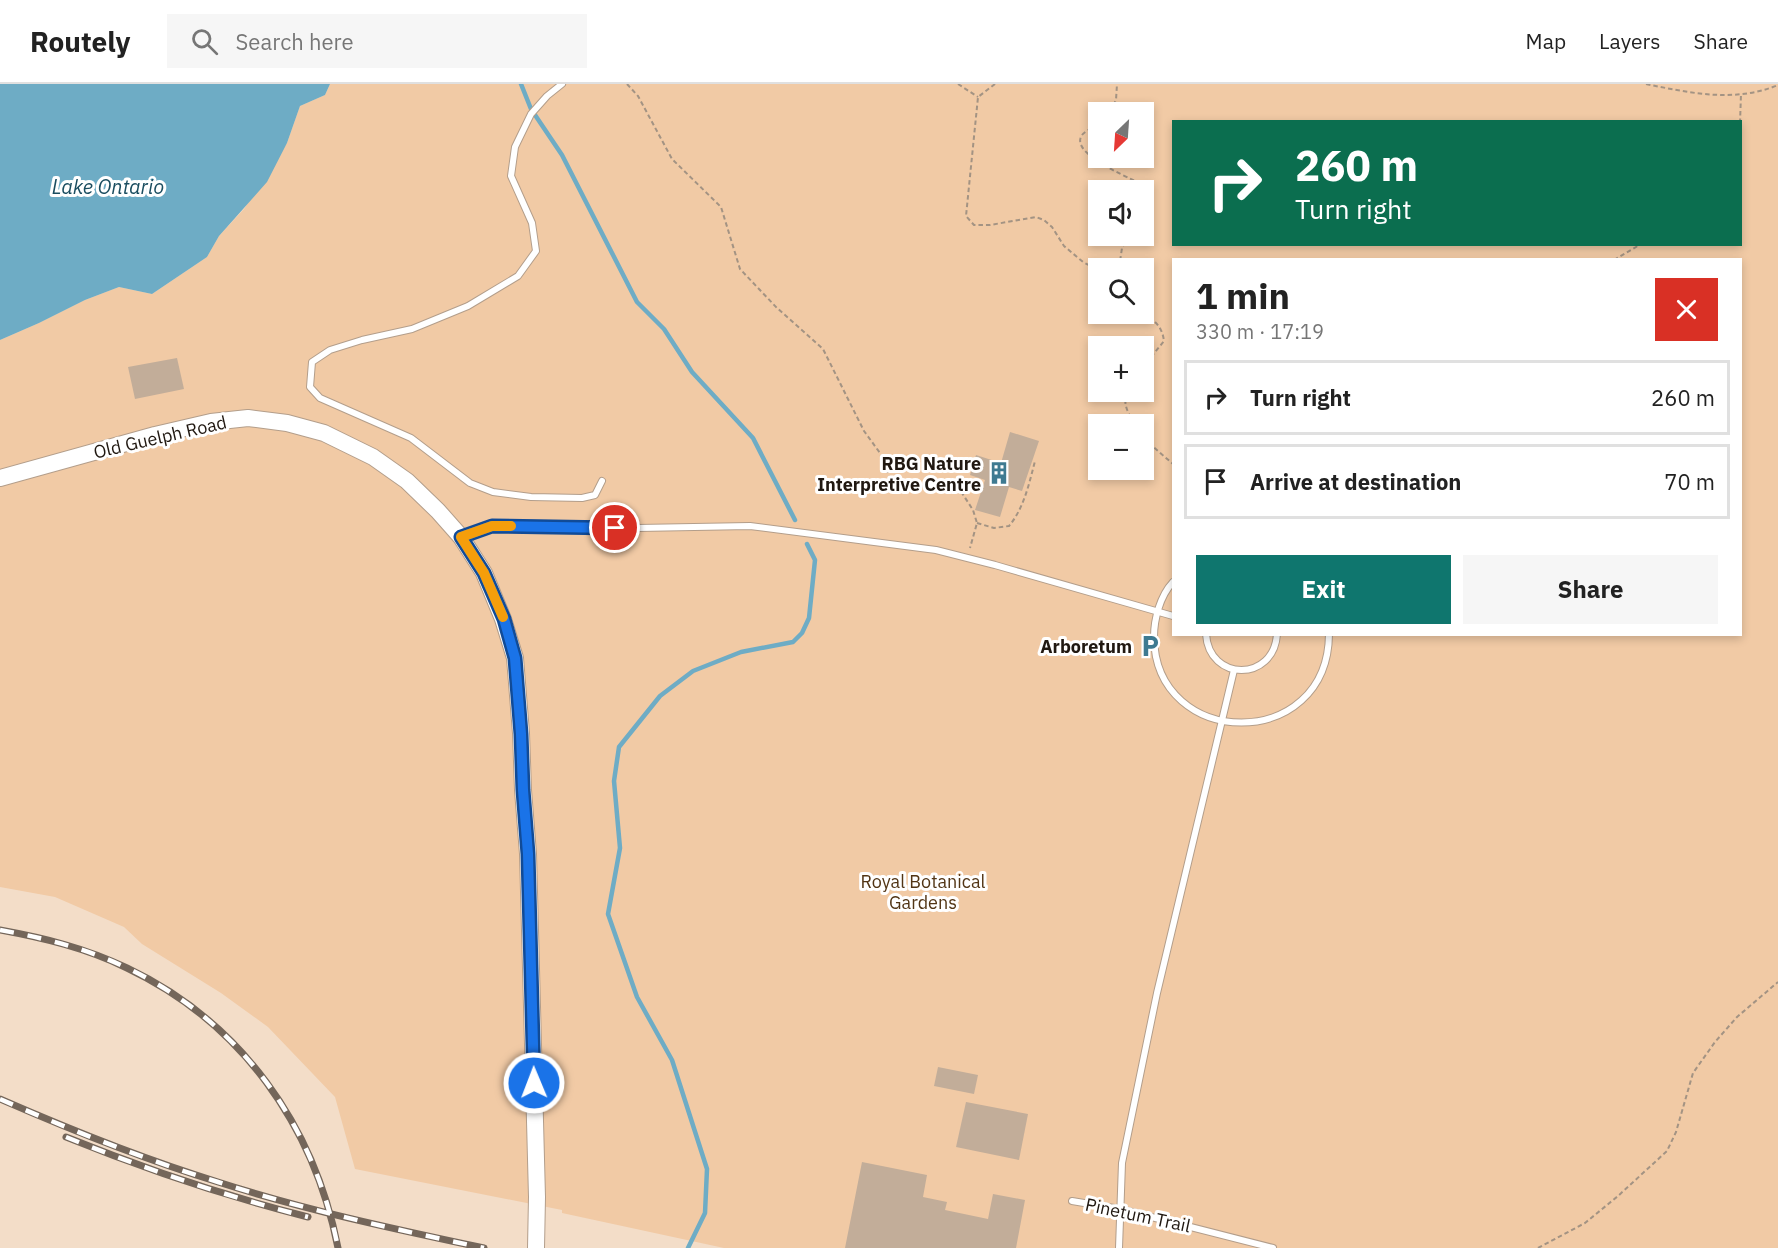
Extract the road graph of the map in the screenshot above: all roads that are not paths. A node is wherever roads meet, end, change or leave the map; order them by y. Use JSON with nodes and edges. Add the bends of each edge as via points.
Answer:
{"nodes":[{"id":1,"x":562,"y":84,"type":"edge"},
{"id":2,"x":0,"y":478,"type":"edge"},
{"id":3,"x":602,"y":481,"type":"dead end"},
{"id":4,"x":615,"y":528,"type":"junction"},
{"id":5,"x":638,"y":528,"type":"junction"},
{"id":6,"x":461,"y":537,"type":"junction"},
{"id":7,"x":1172,"y":583,"type":"edge"},
{"id":8,"x":1158,"y":611,"type":"junction"},
{"id":9,"x":1172,"y":616,"type":"edge"},
{"id":10,"x":1206,"y":636,"type":"edge"},
{"id":11,"x":1277,"y":636,"type":"edge"},
{"id":12,"x":1329,"y":636,"type":"edge"},
{"id":13,"x":1234,"y":670,"type":"junction"},
{"id":14,"x":1222,"y":721,"type":"junction"},
{"id":15,"x":1072,"y":1201,"type":"dead end"},
{"id":16,"x":1120,"y":1209,"type":"junction"},
{"id":17,"x":536,"y":1248,"type":"edge"},
{"id":18,"x":1119,"y":1248,"type":"edge"},
{"id":19,"x":1273,"y":1248,"type":"edge"}],
"edges":[{"from":1,"to":3,"type":"lane","via":[[531,114],[515,147],[511,176],[532,224],[536,251],[518,276],[468,306],[412,330],[330,350],[312,362],[310,387],[320,398],[411,438],[470,483],[493,492],[582,498],[595,495]]},
{"from":2,"to":6,"type":"street","name":"Old Guelph Road","via":[[211,422],[248,418],[288,423],[324,434],[373,457],[407,481]]},
{"from":4,"to":5,"type":"lane","via":[[622,535],[632,535]]},
{"from":4,"to":5,"type":"lane","via":[[621,520],[632,520]]},
{"from":4,"to":6,"type":"lane","via":[[492,526]]},
{"from":5,"to":8,"type":"lane","via":[[750,526],[936,550]]},
{"from":6,"to":17,"type":"street","name":"Old Guelph Road","via":[[484,573],[504,619],[515,658],[528,854]]},
{"from":7,"to":8,"type":"lane"},
{"from":8,"to":9,"type":"lane"},
{"from":8,"to":14,"type":"lane","via":[[1154,643],[1163,675],[1183,701],[1201,714]]},
{"from":10,"to":13,"type":"lane","via":[[1212,656]]},
{"from":11,"to":13,"type":"lane","via":[[1265,662],[1250,669]]},
{"from":12,"to":14,"type":"lane","via":[[1320,675],[1296,705],[1261,721]]},
{"from":13,"to":14,"type":"lane"},
{"from":14,"to":16,"type":"lane","via":[[1155,1003],[1122,1163]]},
{"from":15,"to":16,"type":"lane","name":"Pinetum Trail"},
{"from":16,"to":18,"type":"lane"},
{"from":16,"to":19,"type":"lane","name":"Pinetum Trail"}]}
